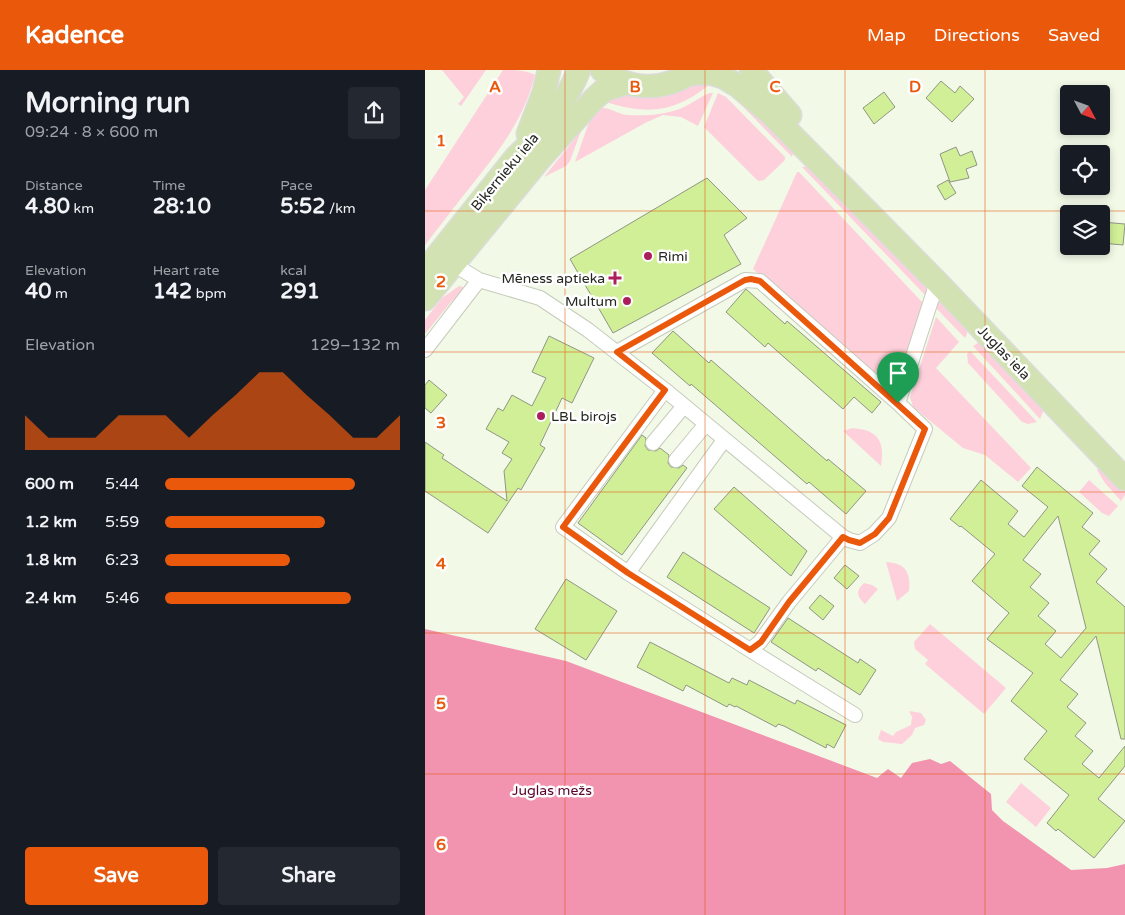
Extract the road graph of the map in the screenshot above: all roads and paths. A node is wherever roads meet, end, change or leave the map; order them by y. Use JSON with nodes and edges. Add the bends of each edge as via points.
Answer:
{"nodes":[{"id":1,"x":549,"y":70,"type":"edge"},
{"id":2,"x":579,"y":70,"type":"edge"},
{"id":3,"x":737,"y":70,"type":"edge"},
{"id":4,"x":751,"y":70,"type":"edge"},
{"id":5,"x":692,"y":72,"type":"edge"},
{"id":6,"x":612,"y":76,"type":"edge"},
{"id":7,"x":772,"y":94,"type":"junction"},
{"id":8,"x":515,"y":156,"type":"junction"},
{"id":9,"x":883,"y":226,"type":"junction"},
{"id":10,"x":446,"y":259,"type":"junction"},
{"id":11,"x":425,"y":271,"type":"edge"},
{"id":12,"x":479,"y":280,"type":"junction"},
{"id":13,"x":937,"y":282,"type":"junction"},
{"id":14,"x":425,"y":299,"type":"edge"},
{"id":15,"x":425,"y":350,"type":"edge"},
{"id":16,"x":617,"y":352,"type":"junction"},
{"id":17,"x":665,"y":390,"type":"junction"},
{"id":18,"x":898,"y":403,"type":"junction"},
{"id":19,"x":684,"y":406,"type":"junction"},
{"id":20,"x":706,"y":424,"type":"junction"},
{"id":21,"x":724,"y":440,"type":"junction"},
{"id":22,"x":653,"y":443,"type":"dead end"},
{"id":23,"x":676,"y":460,"type":"dead end"},
{"id":24,"x":1125,"y":479,"type":"edge"},
{"id":25,"x":843,"y":537,"type":"junction"},
{"id":26,"x":628,"y":573,"type":"junction"},
{"id":27,"x":750,"y":650,"type":"junction"},
{"id":28,"x":855,"y":715,"type":"dead end"}],
"edges":[{"from":1,"to":8,"type":"main road","via":[[539,108]]},
{"from":2,"to":8,"type":"main road","name":"Biķernieku iela","via":[[550,118],[529,145]]},
{"from":3,"to":7,"type":"main road","name":"Juglas iela"},
{"from":4,"to":7,"type":"main road","name":"Juglas iela"},
{"from":5,"to":6,"type":"main road","via":[[659,86],[646,86]]},
{"from":5,"to":9,"type":"main road","name":"Juglas iela","via":[[723,77],[738,86],[771,114]]},
{"from":6,"to":10,"type":"main road","name":"Biķernieku iela","via":[[604,90]]},
{"from":7,"to":9,"type":"main road","name":"Juglas iela","via":[[863,194]]},
{"from":8,"to":10,"type":"main road","name":"Biķernieku iela"},
{"from":9,"to":13,"type":"main road","name":"Juglas iela"},
{"from":10,"to":11,"type":"main road","name":"Biķernieku iela"},
{"from":10,"to":12,"type":"street"},
{"from":10,"to":14,"type":"main road","name":"Biķernieku iela"},
{"from":12,"to":15,"type":"street"},
{"from":12,"to":16,"type":"street","via":[[539,298]]},
{"from":13,"to":18,"type":"street"},
{"from":13,"to":24,"type":"main road","name":"Juglas iela"},
{"from":16,"to":17,"type":"street"},
{"from":16,"to":18,"type":"street","via":[[751,279],[760,281]]},
{"from":17,"to":19,"type":"street"},
{"from":17,"to":26,"type":"street","via":[[563,527]]},
{"from":18,"to":25,"type":"street","via":[[925,429],[903,485],[889,518],[875,534],[860,543]]},
{"from":19,"to":20,"type":"street"},
{"from":19,"to":22,"type":"street"},
{"from":20,"to":21,"type":"street"},
{"from":20,"to":23,"type":"street"},
{"from":21,"to":25,"type":"street"},
{"from":21,"to":26,"type":"street"},
{"from":25,"to":27,"type":"street","via":[[789,602],[761,642]]},
{"from":26,"to":27,"type":"street"},
{"from":27,"to":28,"type":"street"}]}
